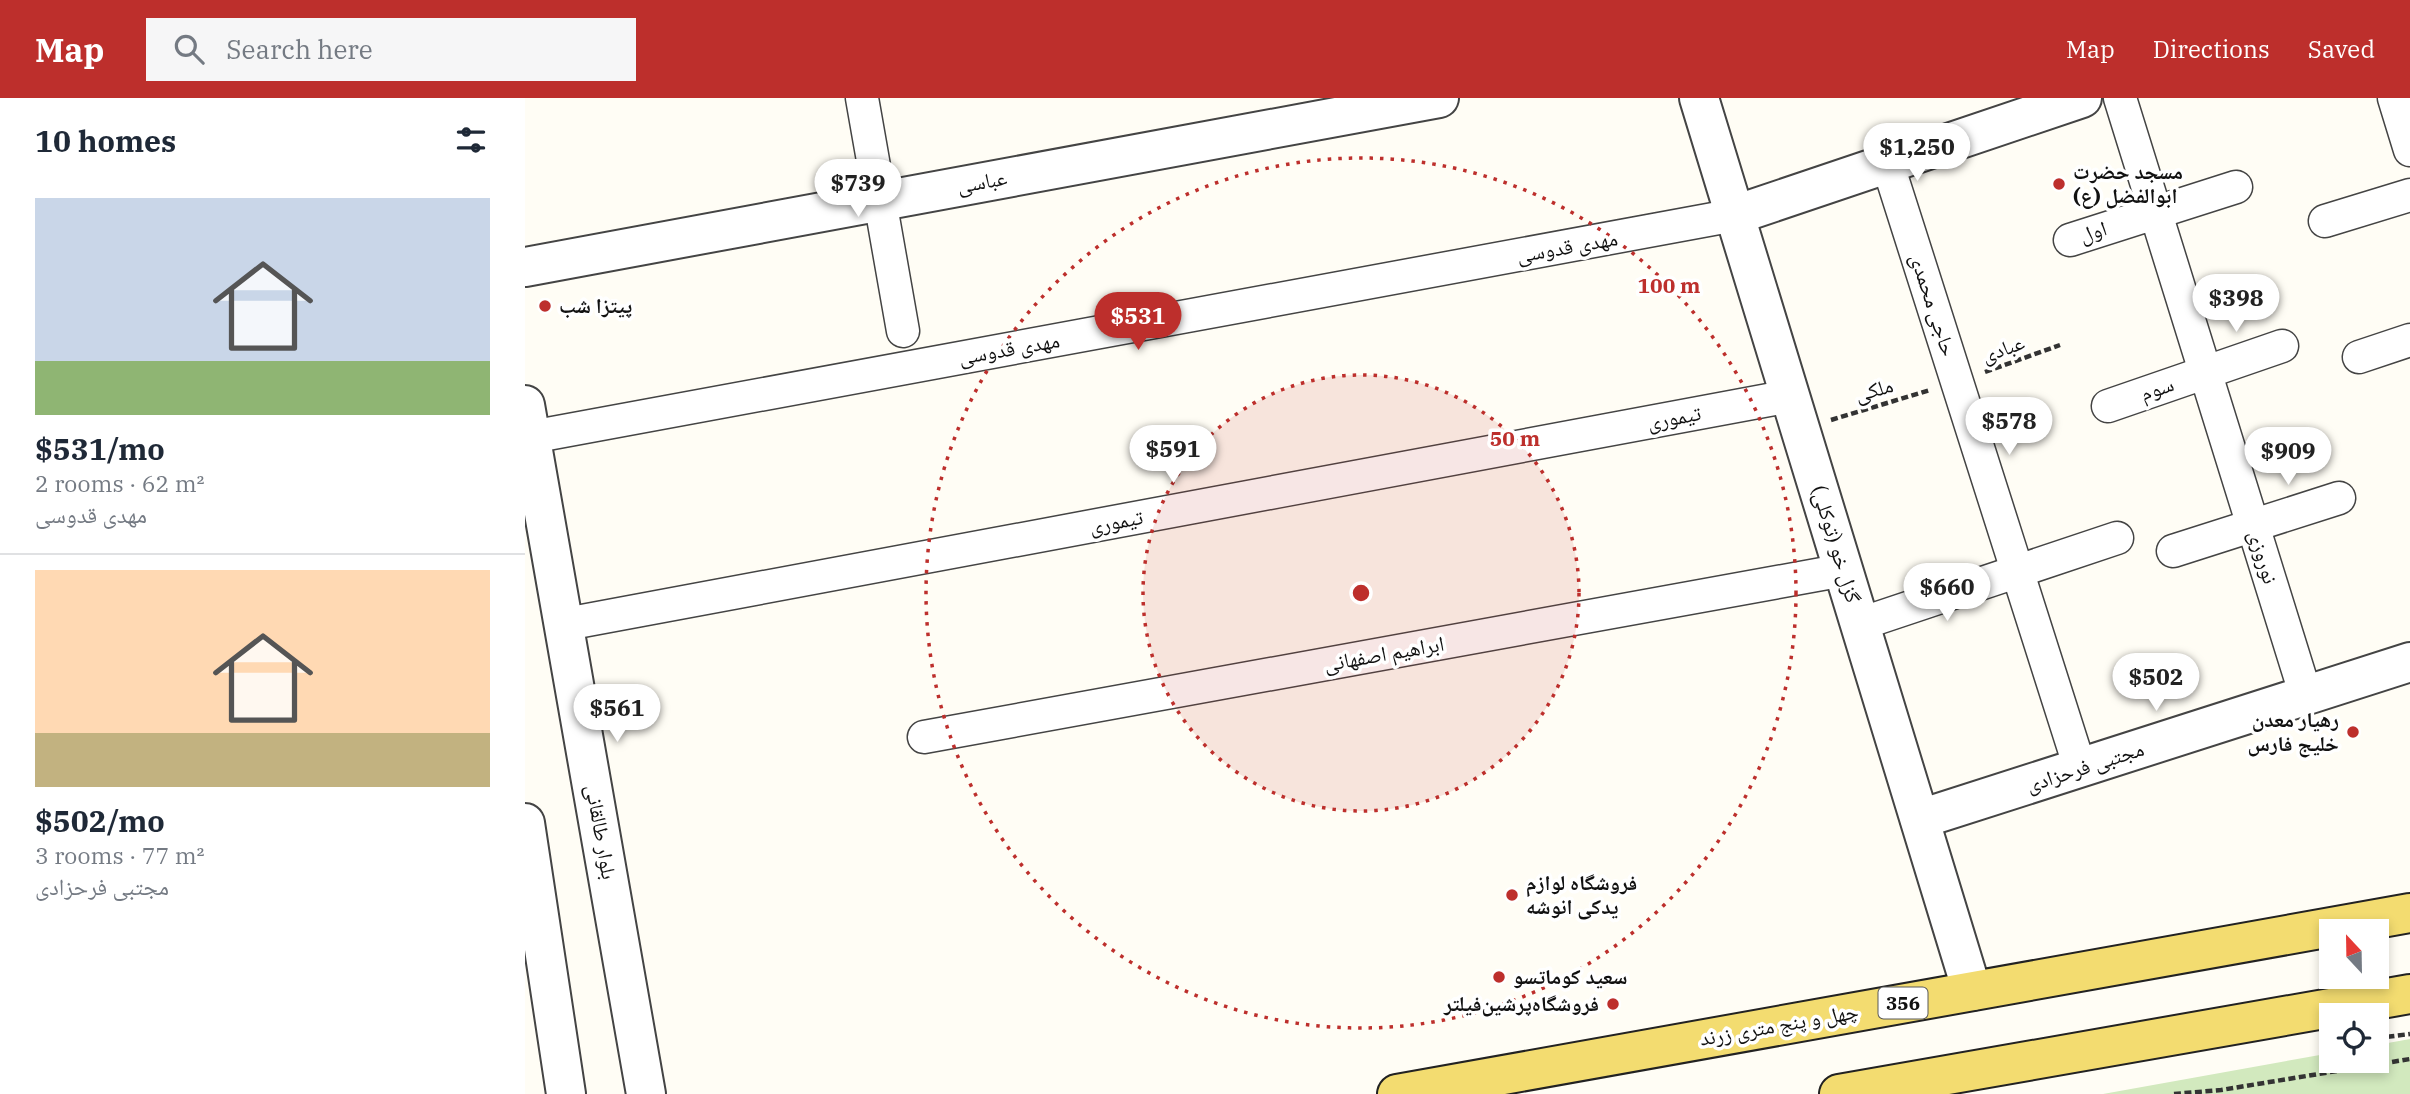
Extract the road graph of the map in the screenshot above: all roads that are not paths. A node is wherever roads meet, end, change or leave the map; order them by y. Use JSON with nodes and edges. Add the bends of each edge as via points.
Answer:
{"nodes":[{"id":1,"x":862,"y":98,"type":"edge"},
{"id":2,"x":1439,"y":98,"type":"edge"},
{"id":3,"x":1699,"y":98,"type":"edge"},
{"id":4,"x":2081,"y":98,"type":"edge"},
{"id":5,"x":2120,"y":98,"type":"edge"},
{"id":6,"x":2394,"y":98,"type":"edge"},
{"id":7,"x":2410,"y":150,"type":"edge"},
{"id":8,"x":1887,"y":162,"type":"junction"},
{"id":9,"x":2236,"y":187,"type":"dead end"},
{"id":10,"x":2410,"y":195,"type":"edge"},
{"id":11,"x":881,"y":200,"type":"junction"},
{"id":12,"x":2157,"y":212,"type":"junction"},
{"id":13,"x":1735,"y":215,"type":"junction"},
{"id":14,"x":2325,"y":221,"type":"dead end"},
{"id":15,"x":2070,"y":240,"type":"dead end"},
{"id":16,"x":525,"y":267,"type":"edge"},
{"id":17,"x":903,"y":331,"type":"dead end"},
{"id":18,"x":2410,"y":340,"type":"edge"},
{"id":19,"x":2282,"y":346,"type":"dead end"},
{"id":20,"x":2359,"y":357,"type":"dead end"},
{"id":21,"x":2206,"y":372,"type":"junction"},
{"id":22,"x":2108,"y":405,"type":"dead end"},
{"id":23,"x":1795,"y":412,"type":"junction"},
{"id":24,"x":528,"y":421,"type":"edge"},
{"id":25,"x":2339,"y":498,"type":"dead end"},
{"id":26,"x":2254,"y":526,"type":"junction"},
{"id":27,"x":2117,"y":538,"type":"dead end"},
{"id":28,"x":2173,"y":551,"type":"dead end"},
{"id":29,"x":1844,"y":570,"type":"junction"},
{"id":30,"x":2018,"y":573,"type":"junction"},
{"id":31,"x":566,"y":624,"type":"junction"},
{"id":32,"x":1860,"y":624,"type":"junction"},
{"id":33,"x":2410,"y":662,"type":"edge"},
{"id":34,"x":2306,"y":696,"type":"junction"},
{"id":35,"x":924,"y":737,"type":"dead end"},
{"id":36,"x":2080,"y":768,"type":"junction"},
{"id":37,"x":1920,"y":819,"type":"junction"},
{"id":38,"x":525,"y":823,"type":"edge"},
{"id":39,"x":2410,"y":913,"type":"edge"},
{"id":40,"x":1972,"y":991,"type":"junction"},
{"id":41,"x":2410,"y":994,"type":"edge"},
{"id":42,"x":1924,"y":1086,"type":"edge"},
{"id":43,"x":566,"y":1094,"type":"edge"},
{"id":44,"x":646,"y":1094,"type":"edge"},
{"id":45,"x":1397,"y":1094,"type":"edge"},
{"id":46,"x":1839,"y":1094,"type":"edge"}],
"edges":[{"from":1,"to":11,"type":"street"},
{"from":2,"to":11,"type":"street","name":"عباسی"},
{"from":3,"to":13,"type":"street","name":"گزل خو (توکلی)"},
{"from":4,"to":8,"type":"street"},
{"from":5,"to":12,"type":"street","name":"نوروزی"},
{"from":6,"to":7,"type":"street"},
{"from":8,"to":13,"type":"street"},
{"from":8,"to":30,"type":"street","name":"حاجی محمدی"},
{"from":9,"to":12,"type":"street","name":"اول"},
{"from":10,"to":14,"type":"street"},
{"from":11,"to":16,"type":"street","name":"عباسی"},
{"from":11,"to":17,"type":"street"},
{"from":12,"to":15,"type":"street","name":"اول"},
{"from":12,"to":21,"type":"street","name":"نوروزی"},
{"from":13,"to":23,"type":"street","name":"گزل خو (توکلی)"},
{"from":13,"to":24,"type":"street","name":"مهدی قدوسی"},
{"from":18,"to":20,"type":"street"},
{"from":19,"to":21,"type":"street","name":"سوم"},
{"from":21,"to":22,"type":"street","name":"سوم"},
{"from":21,"to":26,"type":"street","name":"نوروزی"},
{"from":23,"to":29,"type":"street","name":"گزل خو (توکلی)"},
{"from":23,"to":31,"type":"street","name":"تیموری"},
{"from":24,"to":31,"type":"street","name":"بلوار طالقانی"},
{"from":25,"to":26,"type":"street"},
{"from":26,"to":28,"type":"street"},
{"from":26,"to":34,"type":"street","name":"نوروزی"},
{"from":27,"to":30,"type":"street"},
{"from":29,"to":32,"type":"street","name":"گزل خو (توکلی)"},
{"from":29,"to":35,"type":"street","name":"ابراهیم اصفهانی"},
{"from":30,"to":32,"type":"street"},
{"from":30,"to":36,"type":"street","name":"حاجی محمدی"},
{"from":31,"to":44,"type":"street","name":"بلوار طالقانی"},
{"from":32,"to":37,"type":"street","name":"گزل خو (توکلی)"},
{"from":33,"to":34,"type":"street","name":"مجتبی فرحزادی"},
{"from":34,"to":36,"type":"street","name":"مجتبی فرحزادی"},
{"from":36,"to":37,"type":"street","name":"مجتبی فرحزادی"},
{"from":37,"to":40,"type":"street","name":"گزل خو (توکلی)"},
{"from":38,"to":43,"type":"street"},
{"from":39,"to":40,"type":"main road","name":"چهل و پنج متری زرند","number":"356"},
{"from":40,"to":45,"type":"main road","name":"چهل و پنج متری زرند","number":"356"},
{"from":41,"to":42,"type":"main road"},
{"from":42,"to":46,"type":"main road"}]}
